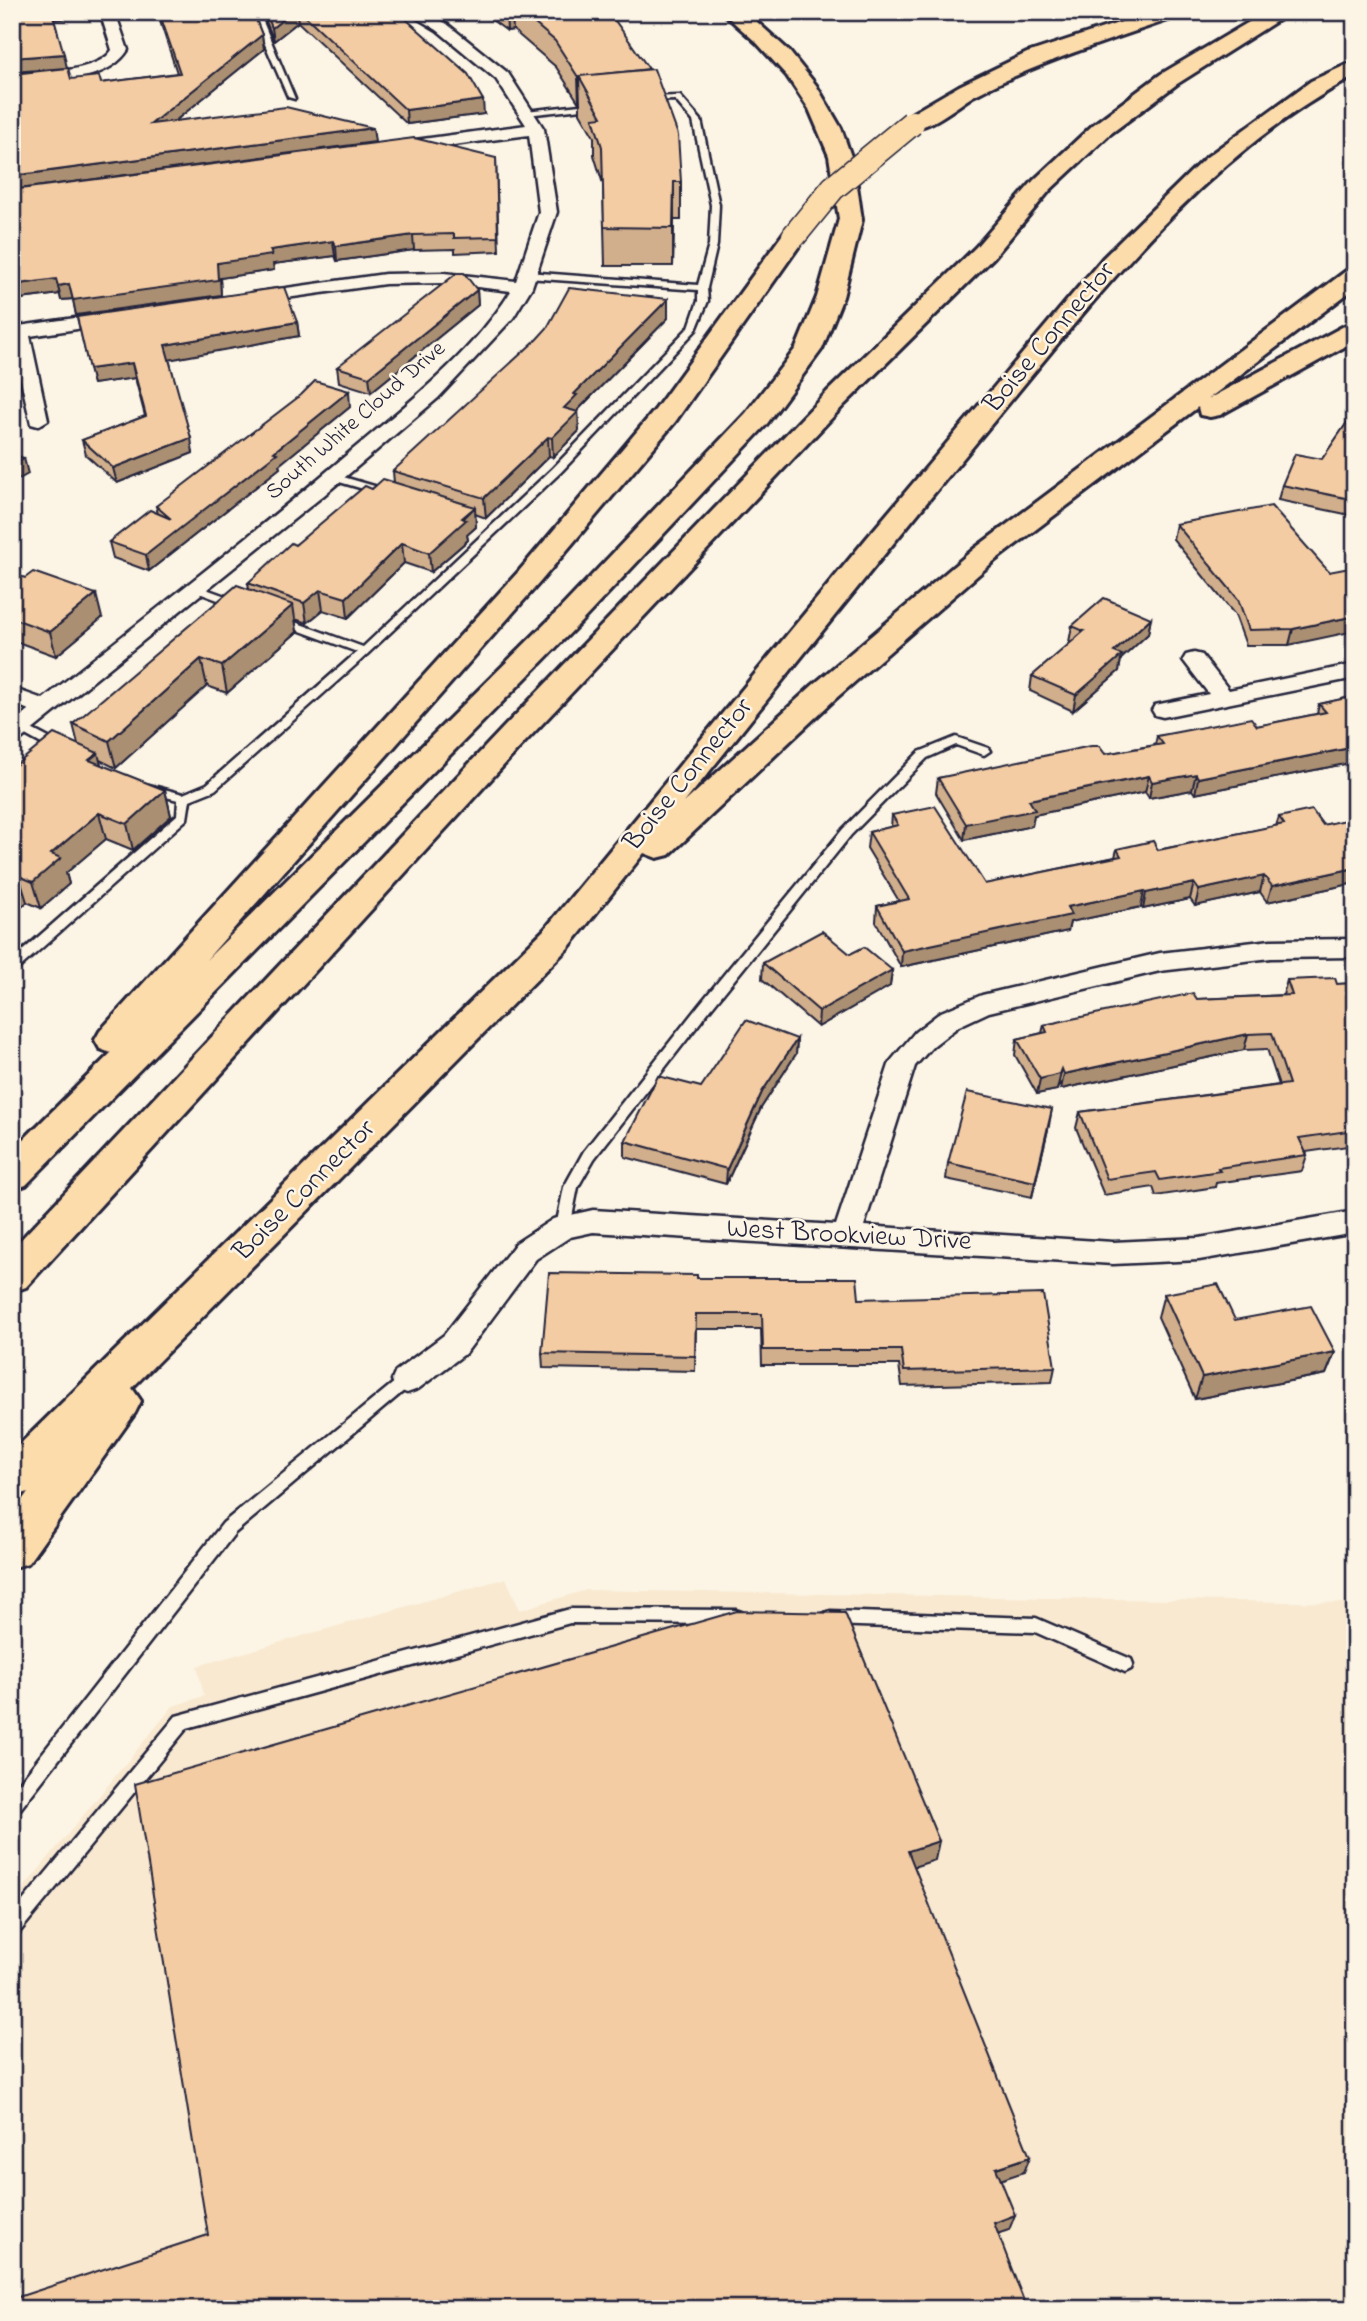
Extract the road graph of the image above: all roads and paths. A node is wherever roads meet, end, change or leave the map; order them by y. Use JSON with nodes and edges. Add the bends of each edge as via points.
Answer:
{"nodes":[{"id":1,"x":107,"y":12,"type":"edge"},
{"id":2,"x":256,"y":12,"type":"edge"},
{"id":3,"x":414,"y":12,"type":"edge"},
{"id":4,"x":732,"y":12,"type":"edge"},
{"id":5,"x":1174,"y":12,"type":"edge"},
{"id":6,"x":1281,"y":12,"type":"edge"},
{"id":7,"x":1355,"y":67,"type":"edge"},
{"id":8,"x":12,"y":80,"type":"edge"},
{"id":9,"x":292,"y":97,"type":"dead end"},
{"id":10,"x":639,"y":100,"type":"edge"},
{"id":11,"x":615,"y":103,"type":"edge"},
{"id":12,"x":531,"y":121,"type":"junction"},
{"id":13,"x":379,"y":149,"type":"edge"},
{"id":14,"x":850,"y":220,"type":"junction"},
{"id":15,"x":1355,"y":276,"type":"edge"},
{"id":16,"x":525,"y":281,"type":"junction"},
{"id":17,"x":702,"y":288,"type":"junction"},
{"id":18,"x":236,"y":300,"type":"edge"},
{"id":19,"x":142,"y":314,"type":"edge"},
{"id":20,"x":1355,"y":330,"type":"edge"},
{"id":21,"x":16,"y":332,"type":"edge"},
{"id":22,"x":38,"y":420,"type":"dead end"},
{"id":23,"x":1092,"y":474,"type":"junction"},
{"id":24,"x":333,"y":477,"type":"junction"},
{"id":25,"x":396,"y":496,"type":"edge"},
{"id":26,"x":483,"y":523,"type":"dead end"},
{"id":27,"x":495,"y":527,"type":"junction"},
{"id":28,"x":668,"y":574,"type":"junction"},
{"id":29,"x":195,"y":589,"type":"junction"},
{"id":30,"x":246,"y":607,"type":"edge"},
{"id":31,"x":272,"y":617,"type":"edge"},
{"id":32,"x":364,"y":651,"type":"junction"},
{"id":33,"x":1194,"y":660,"type":"dead end"},
{"id":34,"x":1355,"y":671,"type":"edge"},
{"id":35,"x":12,"y":695,"type":"edge"},
{"id":36,"x":1224,"y":698,"type":"junction"},
{"id":37,"x":46,"y":708,"type":"junction"},
{"id":38,"x":1163,"y":710,"type":"dead end"},
{"id":39,"x":17,"y":732,"type":"edge"},
{"id":40,"x":984,"y":751,"type":"dead end"},
{"id":41,"x":77,"y":756,"type":"edge"},
{"id":42,"x":138,"y":784,"type":"edge"},
{"id":43,"x":184,"y":798,"type":"junction"},
{"id":44,"x":557,"y":938,"type":"junction"},
{"id":45,"x":1355,"y":948,"type":"edge"},
{"id":46,"x":12,"y":967,"type":"edge"},
{"id":47,"x":12,"y":1149,"type":"edge"},
{"id":48,"x":12,"y":1175,"type":"edge"},
{"id":49,"x":1355,"y":1222,"type":"edge"},
{"id":50,"x":563,"y":1227,"type":"junction"},
{"id":51,"x":846,"y":1236,"type":"junction"},
{"id":52,"x":12,"y":1276,"type":"edge"},
{"id":53,"x":184,"y":1312,"type":"junction"},
{"id":54,"x":407,"y":1380,"type":"joint"},
{"id":55,"x":12,"y":1480,"type":"edge"},
{"id":56,"x":12,"y":1549,"type":"edge"},
{"id":57,"x":750,"y":1617,"type":"edge"},
{"id":58,"x":819,"y":1618,"type":"edge"},
{"id":59,"x":1125,"y":1664,"type":"dead end"},
{"id":60,"x":12,"y":1806,"type":"edge"},
{"id":61,"x":12,"y":1928,"type":"edge"}],
"edges":[{"from":1,"to":8,"type":"street","via":[[120,50],[112,62],[78,72]]},
{"from":2,"to":9,"type":"lane"},
{"from":3,"to":12,"type":"street","name":"South White Cloud Drive","via":[[442,27],[502,76]]},
{"from":4,"to":14,"type":"highway","via":[[755,28],[805,84],[838,148]]},
{"from":5,"to":47,"type":"highway","bridge":true,"via":[[1035,58],[967,91],[912,123],[833,188],[665,416],[530,576]]},
{"from":6,"to":28,"type":"highway","via":[[1169,79],[1102,129],[1042,185],[985,252],[836,398]]},
{"from":7,"to":44,"type":"highway","name":"Boise Connector","via":[[1319,86],[1212,163],[1112,262]]},
{"from":10,"to":17,"type":"lane","via":[[677,98],[697,120],[715,205],[713,245]]},
{"from":11,"to":12,"type":"lane"},
{"from":12,"to":13,"type":"street"},
{"from":12,"to":16,"type":"street","name":"South White Cloud Drive","via":[[548,212]]},
{"from":14,"to":28,"type":"highway","via":[[852,298],[831,359],[792,418]]},
{"from":14,"to":48,"type":"highway","via":[[830,297],[809,349],[755,419],[569,617]]},
{"from":15,"to":23,"type":"highway"},
{"from":16,"to":17,"type":"lane"},
{"from":16,"to":18,"type":"street","via":[[385,279]]},
{"from":16,"to":24,"type":"street","name":"South White Cloud Drive","via":[[506,314],[431,394]]},
{"from":17,"to":27,"type":"lane","via":[[703,301],[693,327],[557,470]]},
{"from":19,"to":21,"type":"street"},
{"from":20,"to":23,"type":"highway"},
{"from":21,"to":22,"type":"street"},
{"from":23,"to":44,"type":"highway","via":[[985,555],[824,692]]},
{"from":24,"to":25,"type":"lane"},
{"from":24,"to":29,"type":"street","name":"South White Cloud Drive"},
{"from":26,"to":27,"type":"lane"},
{"from":27,"to":32,"type":"lane"},
{"from":28,"to":52,"type":"highway"},
{"from":29,"to":30,"type":"lane"},
{"from":29,"to":37,"type":"street","name":"South White Cloud Drive"},
{"from":31,"to":32,"type":"lane"},
{"from":32,"to":43,"type":"lane","via":[[211,787]]},
{"from":33,"to":36,"type":"street"},
{"from":34,"to":36,"type":"street"},
{"from":35,"to":37,"type":"street"},
{"from":36,"to":38,"type":"street"},
{"from":37,"to":39,"type":"street","name":"South White Cloud Drive"},
{"from":39,"to":41,"type":"lane"},
{"from":40,"to":50,"type":"lane","via":[[956,741],[923,755],[847,832],[589,1156],[571,1187]]},
{"from":42,"to":43,"type":"lane"},
{"from":43,"to":46,"type":"lane","via":[[183,816]]},
{"from":44,"to":53,"type":"highway","name":"Boise Connector"},
{"from":45,"to":51,"type":"street","via":[[1271,949],[1160,962],[982,1004],[950,1019],[903,1062]]},
{"from":49,"to":51,"type":"street","name":"West Brookview Drive","via":[[1199,1249],[1112,1253]]},
{"from":50,"to":51,"type":"street","name":"West Brookview Drive","via":[[593,1221]]},
{"from":50,"to":54,"type":"street","name":"West Brookview Drive","via":[[526,1251],[455,1344]]},
{"from":53,"to":55,"type":"highway","name":"Boise Connector"},
{"from":53,"to":56,"type":"highway"},
{"from":54,"to":60,"type":"lane","via":[[229,1528]]},
{"from":57,"to":61,"type":"lane","via":[[570,1616],[182,1722]]},
{"from":58,"to":59,"type":"lane","via":[[1036,1625]]}]}
